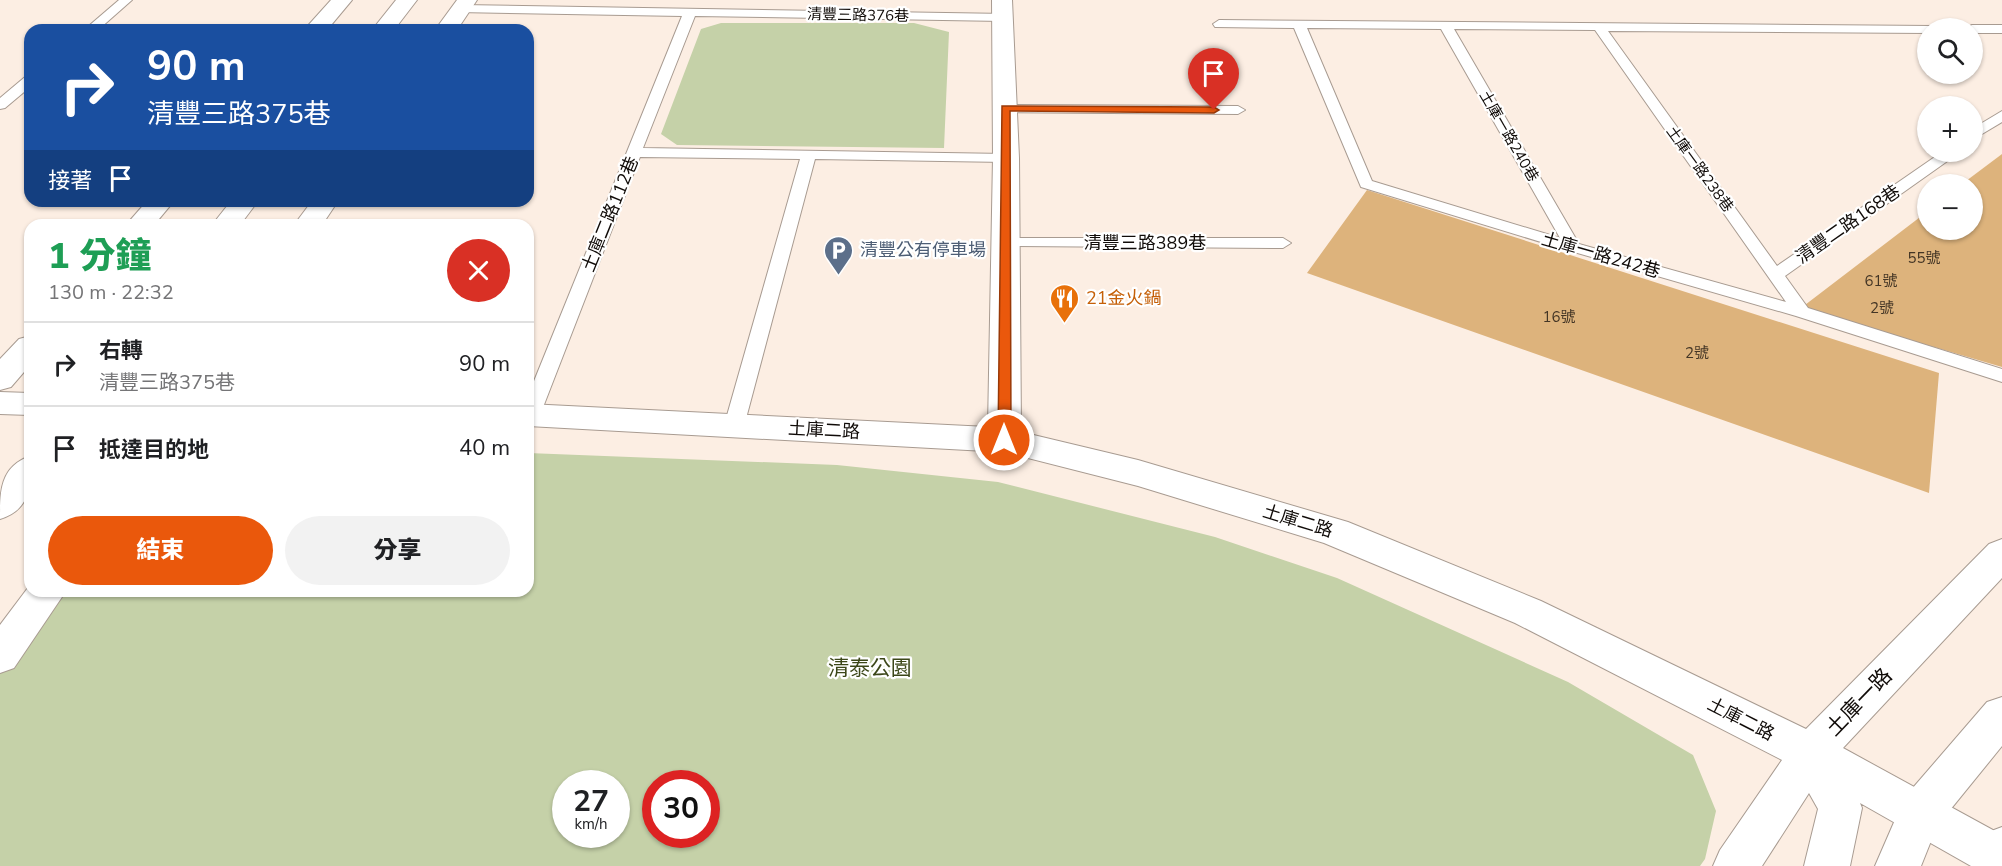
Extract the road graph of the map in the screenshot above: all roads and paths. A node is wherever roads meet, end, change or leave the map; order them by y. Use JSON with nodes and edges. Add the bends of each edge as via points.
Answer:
{"nodes":[{"id":1,"x":126,"y":0,"type":"edge"},
{"id":2,"x":342,"y":0,"type":"edge"},
{"id":3,"x":407,"y":0,"type":"edge"},
{"id":4,"x":464,"y":4,"type":"edge"},
{"id":5,"x":670,"y":6,"type":"edge"},
{"id":6,"x":1002,"y":9,"type":"edge"},
{"id":7,"x":690,"y":12,"type":"junction"},
{"id":8,"x":97,"y":24,"type":"edge"},
{"id":9,"x":320,"y":24,"type":"edge"},
{"id":10,"x":388,"y":24,"type":"edge"},
{"id":11,"x":450,"y":24,"type":"edge"},
{"id":12,"x":1219,"y":24,"type":"dead end"},
{"id":13,"x":1299,"y":24,"type":"junction"},
{"id":14,"x":1445,"y":25,"type":"junction"},
{"id":15,"x":1598,"y":27,"type":"junction"},
{"id":16,"x":1917,"y":29,"type":"edge"},
{"id":17,"x":1983,"y":29,"type":"edge"},
{"id":18,"x":2002,"y":29,"type":"edge"},
{"id":19,"x":24,"y":85,"type":"edge"},
{"id":20,"x":0,"y":105,"type":"edge"},
{"id":21,"x":1005,"y":108,"type":"junction"},
{"id":22,"x":1238,"y":110,"type":"dead end"},
{"id":23,"x":2002,"y":116,"type":"edge"},
{"id":24,"x":1983,"y":129,"type":"edge"},
{"id":25,"x":634,"y":152,"type":"junction"},
{"id":26,"x":809,"y":154,"type":"junction"},
{"id":27,"x":1006,"y":158,"type":"junction"},
{"id":28,"x":1937,"y":162,"type":"edge"},
{"id":29,"x":156,"y":207,"type":"edge"},
{"id":30,"x":240,"y":207,"type":"edge"},
{"id":31,"x":145,"y":219,"type":"edge"},
{"id":32,"x":231,"y":219,"type":"edge"},
{"id":33,"x":1006,"y":243,"type":"junction"},
{"id":34,"x":1283,"y":243,"type":"dead end"},
{"id":35,"x":1573,"y":247,"type":"junction"},
{"id":36,"x":1775,"y":275,"type":"junction"},
{"id":37,"x":1802,"y":312,"type":"junction"},
{"id":38,"x":24,"y":353,"type":"edge"},
{"id":39,"x":2002,"y":376,"type":"edge"},
{"id":40,"x":0,"y":379,"type":"edge"},
{"id":41,"x":534,"y":402,"type":"edge"},
{"id":42,"x":0,"y":403,"type":"edge"},
{"id":43,"x":24,"y":404,"type":"edge"},
{"id":44,"x":534,"y":415,"type":"edge"},
{"id":45,"x":734,"y":426,"type":"junction"},
{"id":46,"x":1004,"y":440,"type":"junction"},
{"id":47,"x":24,"y":476,"type":"edge"},
{"id":48,"x":0,"y":506,"type":"edge"},
{"id":49,"x":2002,"y":554,"type":"edge"},
{"id":50,"x":43,"y":597,"type":"edge"},
{"id":51,"x":0,"y":657,"type":"edge"},
{"id":52,"x":2002,"y":715,"type":"edge"},
{"id":53,"x":1811,"y":753,"type":"junction"},
{"id":54,"x":1921,"y":812,"type":"junction"},
{"id":55,"x":1999,"y":858,"type":"edge"},
{"id":56,"x":1736,"y":866,"type":"edge"},
{"id":57,"x":1827,"y":866,"type":"edge"},
{"id":58,"x":1898,"y":866,"type":"edge"}],
"edges":[{"from":1,"to":8,"type":"lane"},
{"from":2,"to":9,"type":"street"},
{"from":3,"to":10,"type":"street"},
{"from":4,"to":5,"type":"lane","name":"清豐三路376巷"},
{"from":4,"to":11,"type":"street"},
{"from":5,"to":7,"type":"lane","name":"清豐三路376巷"},
{"from":6,"to":7,"type":"lane","name":"清豐三路376巷"},
{"from":6,"to":21,"type":"street"},
{"from":7,"to":25,"type":"lane","name":"土庫二路112巷"},
{"from":12,"to":13,"type":"lane"},
{"from":13,"to":14,"type":"lane"},
{"from":13,"to":35,"type":"lane","name":"土庫一路242巷","via":[[1366,184]]},
{"from":14,"to":15,"type":"lane"},
{"from":14,"to":35,"type":"lane","name":"土庫一路240巷"},
{"from":15,"to":16,"type":"lane"},
{"from":15,"to":36,"type":"lane","name":"土庫一路238巷"},
{"from":17,"to":18,"type":"lane"},
{"from":19,"to":20,"type":"lane"},
{"from":21,"to":22,"type":"lane"},
{"from":21,"to":27,"type":"street"},
{"from":23,"to":24,"type":"lane"},
{"from":25,"to":26,"type":"lane"},
{"from":25,"to":41,"type":"lane","name":"土庫二路112巷"},
{"from":26,"to":27,"type":"lane"},
{"from":26,"to":45,"type":"lane"},
{"from":27,"to":33,"type":"street"},
{"from":28,"to":36,"type":"lane","name":"清豐二路168巷"},
{"from":29,"to":31,"type":"street"},
{"from":30,"to":32,"type":"street"},
{"from":33,"to":34,"type":"lane","name":"清豐三路389巷"},
{"from":33,"to":46,"type":"street"},
{"from":35,"to":37,"type":"lane","name":"土庫一路242巷"},
{"from":36,"to":37,"type":"lane","name":"土庫一路238巷"},
{"from":37,"to":39,"type":"lane","name":"土庫一路242巷"},
{"from":38,"to":40,"type":"street"},
{"from":42,"to":43,"type":"street"},
{"from":44,"to":45,"type":"street","name":"土庫二路"},
{"from":45,"to":46,"type":"street","name":"土庫二路"},
{"from":46,"to":53,"type":"street","name":"土庫二路","via":[[1138,473],[1335,532],[1528,612]]},
{"from":47,"to":48,"type":"street"},
{"from":49,"to":53,"type":"street","name":"土庫一路"},
{"from":50,"to":51,"type":"street"},
{"from":52,"to":54,"type":"street"},
{"from":53,"to":54,"type":"street","name":"土庫二路"},
{"from":53,"to":56,"type":"street","name":"土庫一路"},
{"from":53,"to":57,"type":"street","via":[[1840,808]]},
{"from":54,"to":55,"type":"street","name":"土庫二路"},
{"from":54,"to":58,"type":"street"}]}
